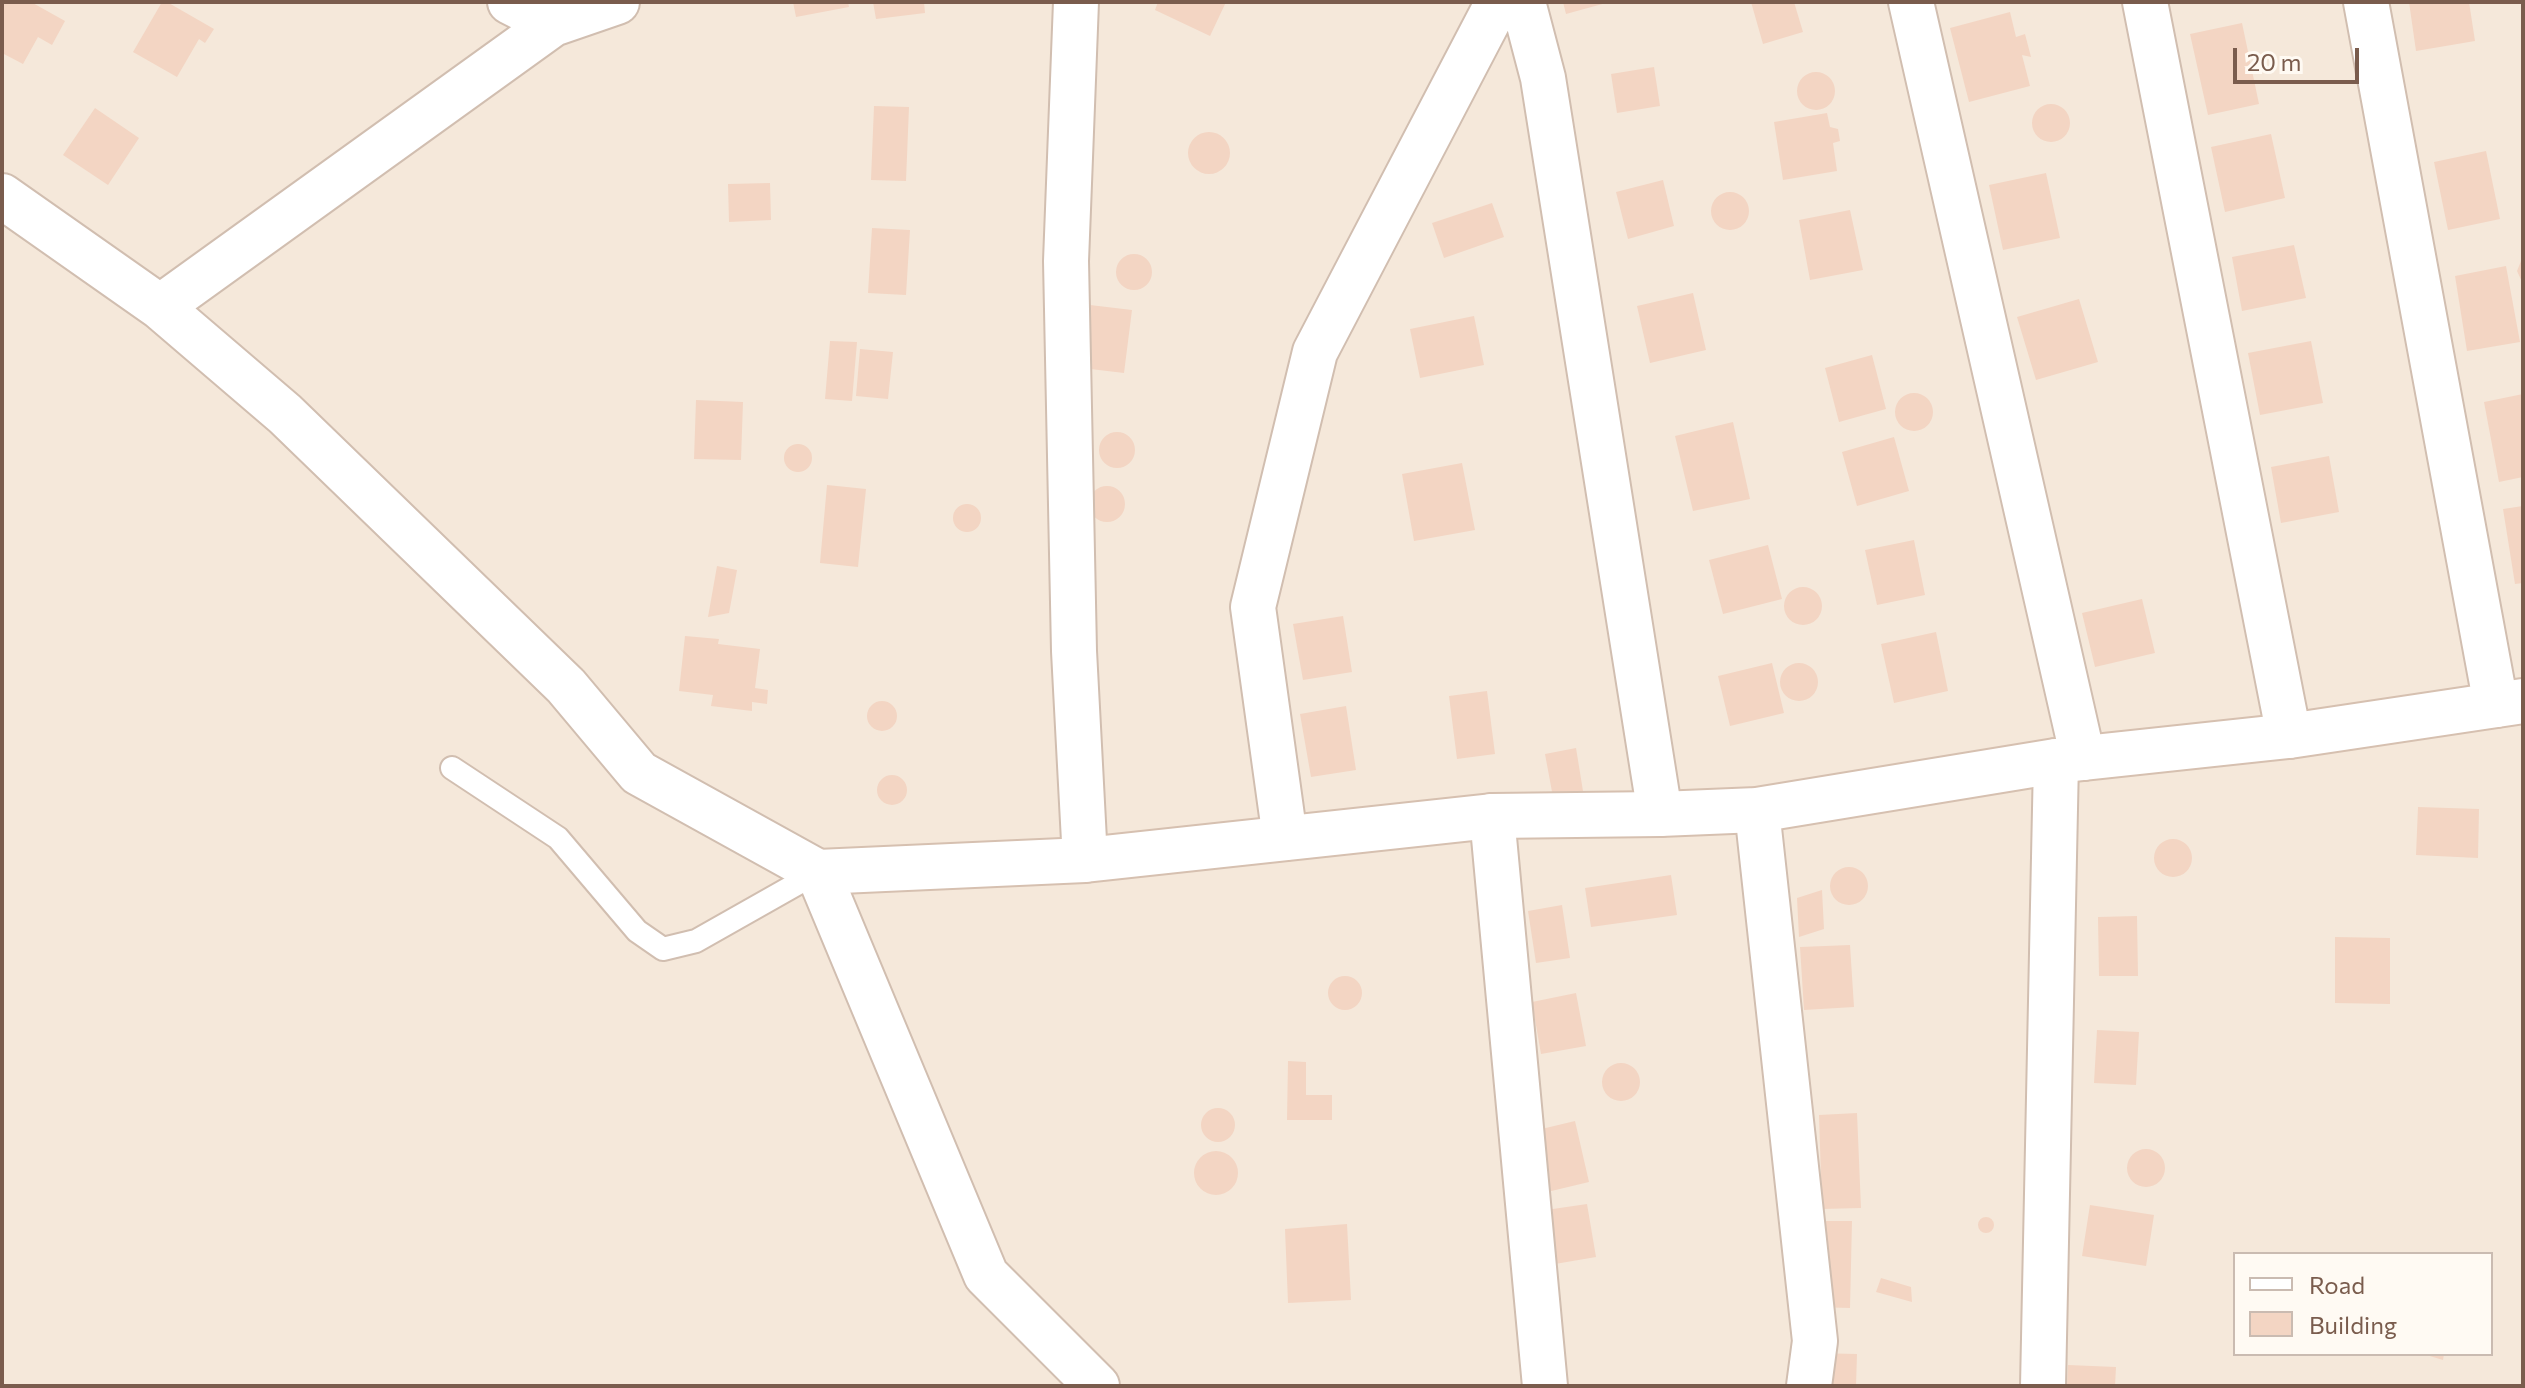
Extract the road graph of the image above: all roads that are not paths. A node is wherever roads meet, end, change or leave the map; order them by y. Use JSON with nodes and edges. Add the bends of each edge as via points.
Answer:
{"nodes":[{"id":1,"x":510,"y":2,"type":"edge"},
{"id":2,"x":617,"y":2,"type":"edge"},
{"id":3,"x":1076,"y":2,"type":"edge"},
{"id":4,"x":1498,"y":2,"type":"edge"},
{"id":5,"x":1523,"y":2,"type":"edge"},
{"id":6,"x":1911,"y":2,"type":"edge"},
{"id":7,"x":2145,"y":2,"type":"edge"},
{"id":8,"x":2366,"y":2,"type":"edge"},
{"id":9,"x":553,"y":24,"type":"junction"},
{"id":10,"x":2,"y":196,"type":"edge"},
{"id":11,"x":160,"y":307,"type":"junction"},
{"id":12,"x":2510,"y":703,"type":"edge"},
{"id":13,"x":2289,"y":736,"type":"junction"},
{"id":14,"x":2069,"y":760,"type":"junction"},
{"id":15,"x":452,"y":768,"type":"dead end"},
{"id":16,"x":1757,"y":810,"type":"junction"},
{"id":17,"x":1660,"y":814,"type":"junction"},
{"id":18,"x":1492,"y":816,"type":"junction"},
{"id":19,"x":1285,"y":838,"type":"junction"},
{"id":20,"x":1085,"y":860,"type":"junction"},
{"id":21,"x":818,"y":872,"type":"junction"},
{"id":22,"x":1097,"y":1386,"type":"edge"},
{"id":23,"x":1545,"y":1386,"type":"edge"},
{"id":24,"x":1809,"y":1386,"type":"edge"},
{"id":25,"x":2043,"y":1386,"type":"edge"}],
"edges":[{"from":1,"to":9,"type":"street"},
{"from":2,"to":9,"type":"street"},
{"from":3,"to":20,"type":"street","via":[[1066,261],[1074,651]]},
{"from":4,"to":19,"type":"street","via":[[1315,352],[1253,607]]},
{"from":5,"to":17,"type":"street","via":[[1543,78]]},
{"from":6,"to":14,"type":"street"},
{"from":7,"to":13,"type":"street"},
{"from":8,"to":12,"type":"street"},
{"from":9,"to":11,"type":"street"},
{"from":10,"to":11,"type":"street"},
{"from":11,"to":21,"type":"street","via":[[285,414],[544,664],[639,773]]},
{"from":12,"to":13,"type":"street"},
{"from":13,"to":14,"type":"street"},
{"from":14,"to":16,"type":"street"},
{"from":14,"to":25,"type":"street"},
{"from":15,"to":21,"type":"lane","via":[[558,838],[637,931],[663,949],[696,941]]},
{"from":16,"to":17,"type":"street"},
{"from":16,"to":24,"type":"street","via":[[1815,1341]]},
{"from":17,"to":18,"type":"street"},
{"from":18,"to":19,"type":"street"},
{"from":18,"to":23,"type":"street"},
{"from":19,"to":20,"type":"street"},
{"from":20,"to":21,"type":"street"},
{"from":21,"to":22,"type":"street","via":[[986,1275]]}]}
